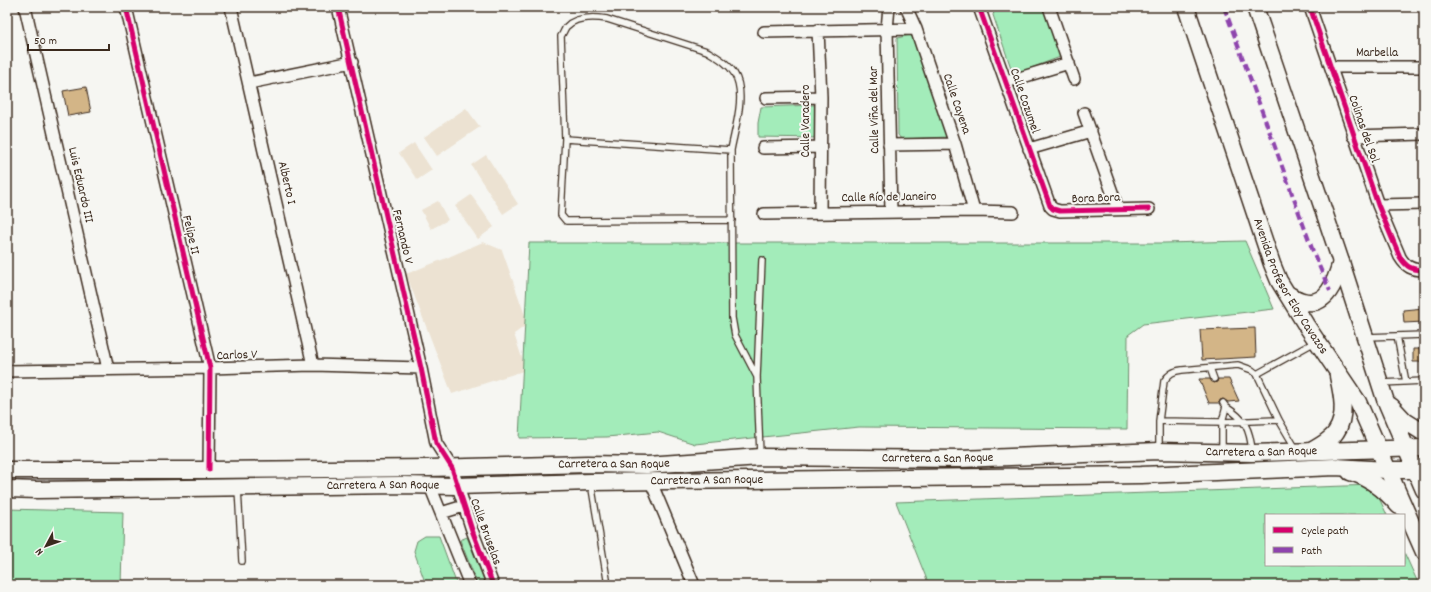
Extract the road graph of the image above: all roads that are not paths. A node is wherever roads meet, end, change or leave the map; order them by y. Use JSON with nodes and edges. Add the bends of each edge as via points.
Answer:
{"nodes":[{"id":1,"x":25,"y":7,"type":"edge"},
{"id":2,"x":126,"y":7,"type":"edge"},
{"id":3,"x":231,"y":7,"type":"edge"},
{"id":4,"x":338,"y":7,"type":"edge"},
{"id":5,"x":889,"y":7,"type":"edge"},
{"id":6,"x":906,"y":7,"type":"edge"},
{"id":7,"x":1049,"y":7,"type":"edge"},
{"id":8,"x":1186,"y":7,"type":"edge"},
{"id":9,"x":1254,"y":7,"type":"edge"},
{"id":10,"x":1310,"y":7,"type":"edge"},
{"id":11,"x":982,"y":8,"type":"edge"},
{"id":12,"x":887,"y":29,"type":"junction"},
{"id":13,"x":916,"y":29,"type":"junction"},
{"id":14,"x":818,"y":30,"type":"junction"},
{"id":15,"x":764,"y":32,"type":"dead end"},
{"id":16,"x":352,"y":62,"type":"junction"},
{"id":17,"x":1069,"y":63,"type":"junction"},
{"id":18,"x":1331,"y":67,"type":"junction"},
{"id":19,"x":1424,"y":67,"type":"edge"},
{"id":20,"x":1074,"y":79,"type":"dead end"},
{"id":21,"x":1006,"y":82,"type":"junction"},
{"id":22,"x":250,"y":83,"type":"junction"},
{"id":23,"x":821,"y":97,"type":"junction"},
{"id":24,"x":766,"y":98,"type":"dead end"},
{"id":25,"x":1084,"y":113,"type":"dead end"},
{"id":26,"x":1091,"y":132,"type":"junction"},
{"id":27,"x":1424,"y":134,"type":"edge"},
{"id":28,"x":1353,"y":136,"type":"junction"},
{"id":29,"x":565,"y":139,"type":"junction"},
{"id":30,"x":955,"y":144,"type":"junction"},
{"id":31,"x":889,"y":145,"type":"junction"},
{"id":32,"x":820,"y":147,"type":"junction"},
{"id":33,"x":763,"y":148,"type":"dead end"},
{"id":34,"x":1029,"y":149,"type":"junction"},
{"id":35,"x":731,"y":150,"type":"junction"},
{"id":36,"x":1047,"y":202,"type":"joint"},
{"id":37,"x":1424,"y":204,"type":"edge"},
{"id":38,"x":1378,"y":205,"type":"junction"},
{"id":39,"x":1118,"y":209,"type":"junction"},
{"id":40,"x":1149,"y":209,"type":"dead end"},
{"id":41,"x":974,"y":211,"type":"junction"},
{"id":42,"x":891,"y":212,"type":"junction"},
{"id":43,"x":1013,"y":212,"type":"dead end"},
{"id":44,"x":820,"y":213,"type":"junction"},
{"id":45,"x":764,"y":214,"type":"dead end"},
{"id":46,"x":732,"y":220,"type":"junction"},
{"id":47,"x":762,"y":260,"type":"dead end"},
{"id":48,"x":1341,"y":262,"type":"junction"},
{"id":49,"x":1424,"y":270,"type":"edge"},
{"id":50,"x":1288,"y":294,"type":"junction"},
{"id":51,"x":1424,"y":335,"type":"edge"},
{"id":52,"x":1397,"y":336,"type":"junction"},
{"id":53,"x":1365,"y":337,"type":"junction"},
{"id":54,"x":1317,"y":341,"type":"junction"},
{"id":55,"x":313,"y":365,"type":"junction"},
{"id":56,"x":210,"y":368,"type":"junction"},
{"id":57,"x":420,"y":368,"type":"junction"},
{"id":58,"x":1210,"y":368,"type":"junction"},
{"id":59,"x":108,"y":369,"type":"junction"},
{"id":60,"x":1337,"y":369,"type":"junction"},
{"id":61,"x":7,"y":370,"type":"edge"},
{"id":62,"x":1257,"y":374,"type":"junction"},
{"id":63,"x":757,"y":377,"type":"junction"},
{"id":64,"x":1214,"y":379,"type":"dead end"},
{"id":65,"x":1424,"y":381,"type":"edge"},
{"id":66,"x":1406,"y":382,"type":"junction"},
{"id":67,"x":1379,"y":383,"type":"junction"},
{"id":68,"x":1384,"y":399,"type":"junction"},
{"id":69,"x":1279,"y":420,"type":"junction"},
{"id":70,"x":1159,"y":421,"type":"junction"},
{"id":71,"x":1243,"y":421,"type":"junction"},
{"id":72,"x":1222,"y":422,"type":"junction"},
{"id":73,"x":1424,"y":433,"type":"edge"},
{"id":74,"x":1424,"y":448,"type":"edge"},
{"id":75,"x":1406,"y":449,"type":"junction"},
{"id":76,"x":1378,"y":450,"type":"junction"},
{"id":77,"x":1159,"y":451,"type":"junction"},
{"id":78,"x":1304,"y":451,"type":"junction"},
{"id":79,"x":1222,"y":452,"type":"junction"},
{"id":80,"x":1252,"y":453,"type":"junction"},
{"id":81,"x":760,"y":457,"type":"junction"},
{"id":82,"x":452,"y":468,"type":"junction"},
{"id":83,"x":1335,"y":468,"type":"junction"},
{"id":84,"x":1419,"y":469,"type":"edge"},
{"id":85,"x":7,"y":470,"type":"edge"},
{"id":86,"x":209,"y":470,"type":"junction"},
{"id":87,"x":1387,"y":470,"type":"junction"},
{"id":88,"x":879,"y":478,"type":"joint"},
{"id":89,"x":807,"y":480,"type":"junction"},
{"id":90,"x":714,"y":481,"type":"junction"},
{"id":91,"x":591,"y":482,"type":"junction"},
{"id":92,"x":651,"y":482,"type":"junction"},
{"id":93,"x":430,"y":486,"type":"junction"},
{"id":94,"x":457,"y":486,"type":"junction"},
{"id":95,"x":238,"y":488,"type":"junction"},
{"id":96,"x":7,"y":489,"type":"edge"},
{"id":97,"x":1424,"y":490,"type":"edge"},
{"id":98,"x":464,"y":506,"type":"junction"},
{"id":99,"x":441,"y":513,"type":"junction"},
{"id":100,"x":1404,"y":514,"type":"edge"},
{"id":101,"x":1405,"y":516,"type":"edge"},
{"id":102,"x":1414,"y":530,"type":"junction"},
{"id":103,"x":1424,"y":552,"type":"edge"},
{"id":104,"x":242,"y":561,"type":"dead end"},
{"id":105,"x":470,"y":585,"type":"edge"},
{"id":106,"x":493,"y":585,"type":"edge"},
{"id":107,"x":608,"y":585,"type":"edge"},
{"id":108,"x":694,"y":585,"type":"edge"}],
"edges":[{"from":1,"to":59,"type":"street","name":"Luis Eduardo III"},
{"from":2,"to":56,"type":"street","name":"Felipe II"},
{"from":3,"to":22,"type":"street","name":"Alberto I"},
{"from":4,"to":16,"type":"street","name":"Fernando V"},
{"from":5,"to":12,"type":"street","name":"Calle Viña del Mar"},
{"from":6,"to":13,"type":"street","name":"Calle Cayena"},
{"from":7,"to":17,"type":"street"},
{"from":8,"to":50,"type":"main road","name":"Avenida Profesor Eloy Cavazos","via":[[1272,264]]},
{"from":9,"to":48,"type":"main road"},
{"from":10,"to":18,"type":"street","name":"Colinas del Sol"},
{"from":11,"to":21,"type":"street","name":"Calle Cozumel"},
{"from":12,"to":13,"type":"street"},
{"from":12,"to":14,"type":"street"},
{"from":12,"to":31,"type":"street","name":"Calle Viña del Mar"},
{"from":13,"to":30,"type":"street","name":"Calle Cayena"},
{"from":14,"to":15,"type":"street"},
{"from":14,"to":23,"type":"street","name":"Calle Varadero"},
{"from":16,"to":22,"type":"street"},
{"from":16,"to":57,"type":"street","name":"Fernando V"},
{"from":17,"to":20,"type":"street"},
{"from":17,"to":21,"type":"street"},
{"from":18,"to":19,"type":"street","name":"Marbella"},
{"from":18,"to":28,"type":"street","name":"Colinas del Sol"},
{"from":21,"to":34,"type":"street","name":"Calle Cozumel"},
{"from":22,"to":55,"type":"street","name":"Alberto I"},
{"from":23,"to":24,"type":"street"},
{"from":23,"to":32,"type":"street","name":"Calle Varadero"},
{"from":25,"to":26,"type":"street","name":"Bora Bora"},
{"from":26,"to":34,"type":"street"},
{"from":26,"to":39,"type":"street","name":"Bora Bora"},
{"from":27,"to":28,"type":"street"},
{"from":28,"to":38,"type":"street","name":"Colinas del Sol"},
{"from":29,"to":35,"type":"lane"},
{"from":29,"to":35,"type":"lane","via":[[562,36],[566,27],[573,22],[598,18],[707,51],[727,65],[734,74],[740,96]]},
{"from":29,"to":46,"type":"lane","via":[[561,215],[566,221]]},
{"from":30,"to":31,"type":"street"},
{"from":30,"to":41,"type":"street","name":"Calle Cayena"},
{"from":31,"to":42,"type":"street","name":"Calle Viña del Mar"},
{"from":32,"to":33,"type":"street"},
{"from":32,"to":44,"type":"street","name":"Calle Varadero"},
{"from":34,"to":36,"type":"street","name":"Calle Cozumel"},
{"from":35,"to":46,"type":"lane"},
{"from":36,"to":39,"type":"street","name":"Bora Bora","via":[[1053,209],[1060,211]]},
{"from":37,"to":38,"type":"street"},
{"from":38,"to":49,"type":"street","name":"Colinas del Sol","via":[[1404,265]]},
{"from":39,"to":40,"type":"street","name":"Bora Bora"},
{"from":41,"to":42,"type":"street","name":"Calle Río de Janeiro"},
{"from":41,"to":43,"type":"street","name":"Calle Río de Janeiro"},
{"from":42,"to":44,"type":"street","name":"Calle Río de Janeiro"},
{"from":44,"to":45,"type":"street","name":"Calle Río de Janeiro"},
{"from":46,"to":63,"type":"lane","via":[[733,328]]},
{"from":47,"to":63,"type":"lane"},
{"from":48,"to":50,"type":"main road","via":[[1334,284],[1321,300],[1302,301]]},
{"from":48,"to":53,"type":"main road"},
{"from":50,"to":54,"type":"main road","name":"Avenida Profesor Eloy Cavazos"},
{"from":51,"to":52,"type":"lane"},
{"from":52,"to":53,"type":"lane"},
{"from":52,"to":66,"type":"lane"},
{"from":53,"to":67,"type":"main road"},
{"from":54,"to":60,"type":"main road","name":"Avenida Profesor Eloy Cavazos"},
{"from":54,"to":62,"type":"lane"},
{"from":55,"to":56,"type":"street","name":"Carlos V"},
{"from":55,"to":57,"type":"street","name":"Carlos V"},
{"from":56,"to":59,"type":"street","name":"Carlos V"},
{"from":56,"to":86,"type":"street","name":"Felipe II"},
{"from":57,"to":82,"type":"street","name":"Fernando V","via":[[436,443]]},
{"from":58,"to":62,"type":"lane","via":[[1238,365]]},
{"from":58,"to":64,"type":"lane"},
{"from":58,"to":70,"type":"lane","via":[[1175,371],[1167,376],[1164,381]]},
{"from":59,"to":61,"type":"street","name":"Carlos V"},
{"from":60,"to":76,"type":"main road","name":"Avenida Profesor Eloy Cavazos","via":[[1358,402]]},
{"from":60,"to":78,"type":"main road","via":[[1343,411],[1337,431],[1332,437]]},
{"from":62,"to":69,"type":"lane"},
{"from":63,"to":81,"type":"lane"},
{"from":65,"to":66,"type":"lane"},
{"from":66,"to":67,"type":"lane"},
{"from":67,"to":68,"type":"main road"},
{"from":68,"to":73,"type":"main road","via":[[1405,421]]},
{"from":68,"to":75,"type":"main road"},
{"from":69,"to":71,"type":"lane"},
{"from":69,"to":78,"type":"lane"},
{"from":70,"to":72,"type":"lane"},
{"from":70,"to":77,"type":"lane"},
{"from":71,"to":72,"type":"lane"},
{"from":71,"to":72,"type":"lane","via":[[1225,405]]},
{"from":71,"to":80,"type":"lane","via":[[1249,433]]},
{"from":72,"to":79,"type":"lane"},
{"from":74,"to":75,"type":"main road","name":"Carretera a San Roque"},
{"from":75,"to":76,"type":"main road","name":"Carretera a San Roque"},
{"from":75,"to":84,"type":"main road"},
{"from":76,"to":78,"type":"main road","name":"Carretera a San Roque"},
{"from":76,"to":87,"type":"main road","name":"Avenida Profesor Eloy Cavazos"},
{"from":77,"to":79,"type":"main road","name":"Carretera a San Roque"},
{"from":77,"to":81,"type":"main road","name":"Carretera a San Roque","via":[[960,459]]},
{"from":78,"to":80,"type":"main road","name":"Carretera a San Roque"},
{"from":79,"to":80,"type":"main road","name":"Carretera a San Roque"},
{"from":81,"to":82,"type":"main road","name":"Carretera a San Roque","via":[[647,465],[580,464]]},
{"from":81,"to":89,"type":"main road","via":[[769,468],[795,474]]},
{"from":81,"to":90,"type":"main road","via":[[751,466],[723,475]]},
{"from":82,"to":86,"type":"main road","name":"Carretera A San Roque"},
{"from":82,"to":94,"type":"street","name":"Calle Bruselas"},
{"from":83,"to":87,"type":"main road","name":"Carretera a San Roque"},
{"from":83,"to":88,"type":"main road","name":"Carretera a San Roque","via":[[1141,475]]},
{"from":83,"to":100,"type":"main road","via":[[1354,473],[1379,486]]},
{"from":84,"to":87,"type":"main road","name":"Carretera a San Roque"},
{"from":84,"to":97,"type":"main road"},
{"from":85,"to":86,"type":"main road","name":"Carretera A San Roque"},
{"from":87,"to":102,"type":"main road","name":"Avenida Profesor Eloy Cavazos"},
{"from":88,"to":89,"type":"main road","name":"Carretera A San Roque"},
{"from":89,"to":90,"type":"main road","name":"Carretera A San Roque"},
{"from":90,"to":92,"type":"main road","name":"Carretera A San Roque"},
{"from":91,"to":92,"type":"main road","name":"Carretera A San Roque"},
{"from":91,"to":94,"type":"main road","name":"Carretera A San Roque"},
{"from":91,"to":107,"type":"lane"},
{"from":92,"to":108,"type":"street"},
{"from":93,"to":94,"type":"main road","name":"Carretera A San Roque"},
{"from":93,"to":95,"type":"main road","name":"Carretera A San Roque"},
{"from":93,"to":99,"type":"street"},
{"from":94,"to":98,"type":"street","name":"Calle Bruselas"},
{"from":95,"to":96,"type":"main road","name":"Carretera A San Roque"},
{"from":95,"to":104,"type":"lane"},
{"from":98,"to":99,"type":"street"},
{"from":98,"to":106,"type":"street","name":"Calle Bruselas"},
{"from":99,"to":105,"type":"street"},
{"from":101,"to":102,"type":"main road"},
{"from":102,"to":103,"type":"main road","name":"Avenida Profesor Eloy Cavazos"}]}
